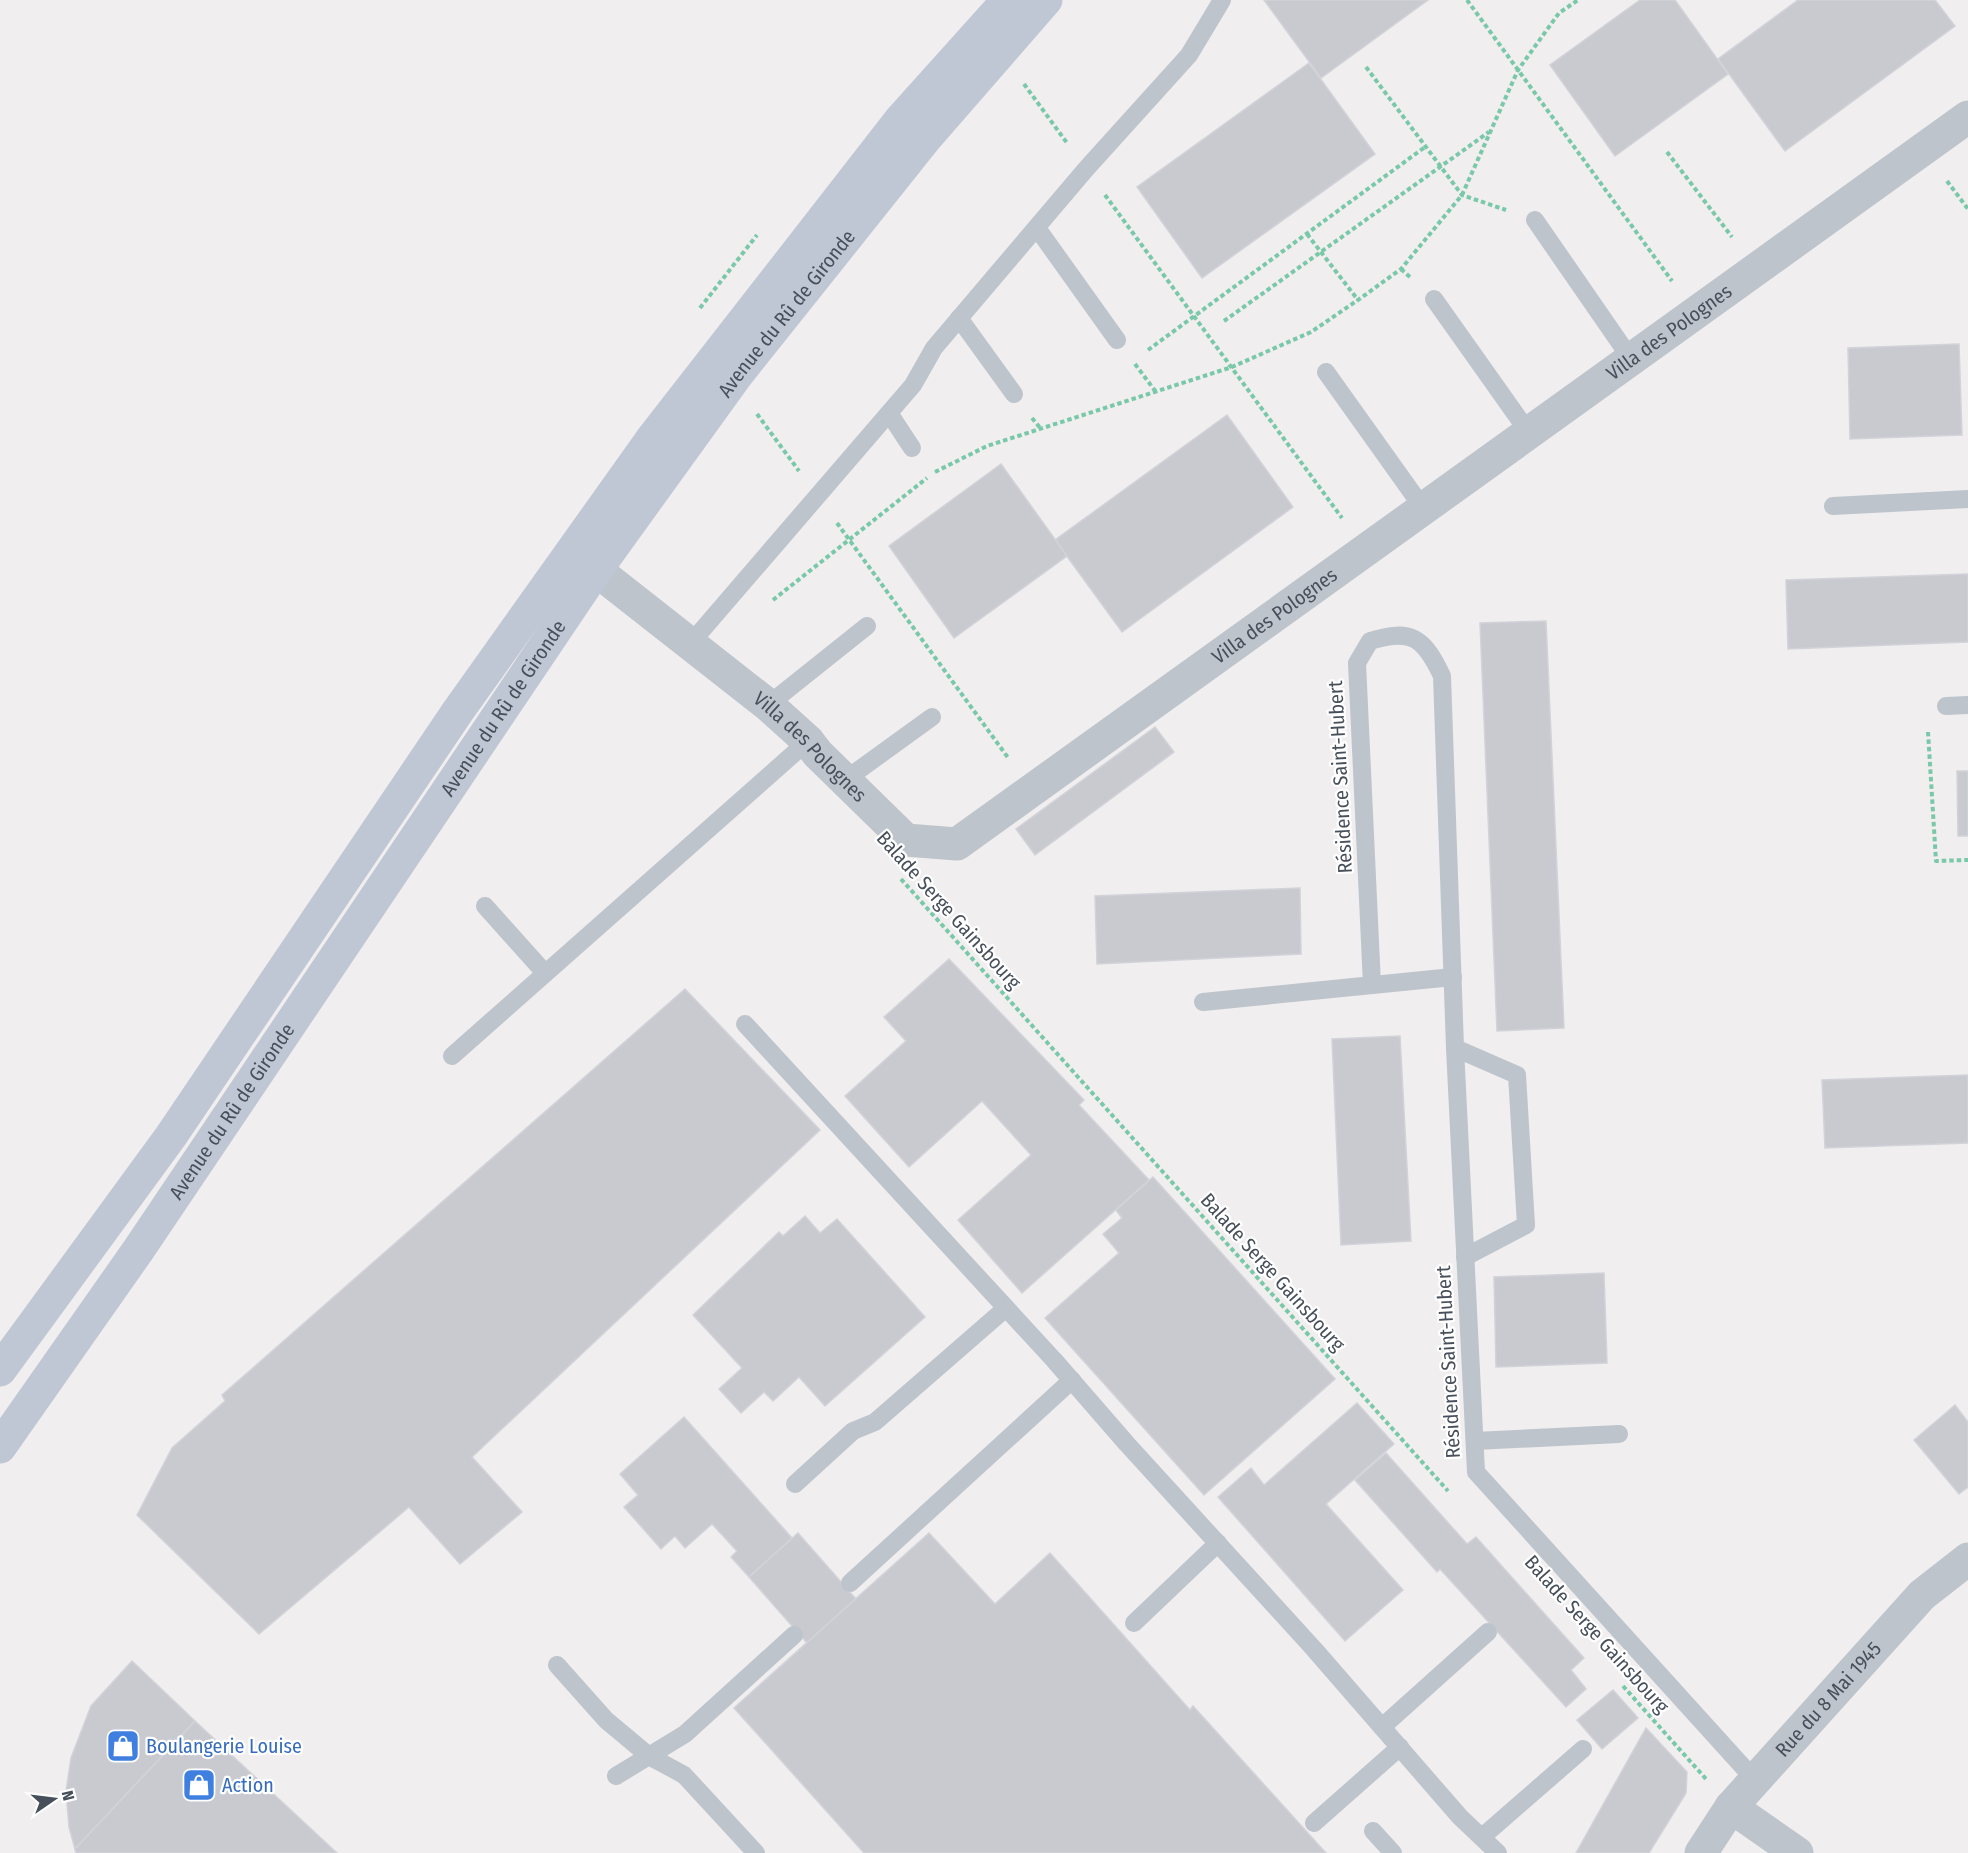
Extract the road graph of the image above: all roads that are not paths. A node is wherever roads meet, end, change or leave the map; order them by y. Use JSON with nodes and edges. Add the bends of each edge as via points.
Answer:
{"nodes":[{"id":1,"x":1008,"y":0,"type":"edge"},
{"id":2,"x":1046,"y":0,"type":"edge"},
{"id":3,"x":1222,"y":0,"type":"edge"},
{"id":4,"x":1968,"y":117,"type":"edge"},
{"id":5,"x":1535,"y":220,"type":"road end"},
{"id":6,"x":1037,"y":228,"type":"junction"},
{"id":7,"x":1434,"y":299,"type":"dead end"},
{"id":8,"x":959,"y":318,"type":"junction"},
{"id":9,"x":1117,"y":340,"type":"dead end"},
{"id":10,"x":1631,"y":359,"type":"junction"},
{"id":11,"x":1326,"y":372,"type":"dead end"},
{"id":12,"x":1014,"y":394,"type":"dead end"},
{"id":13,"x":889,"y":413,"type":"junction"},
{"id":14,"x":1529,"y":433,"type":"junction"},
{"id":15,"x":912,"y":448,"type":"dead end"},
{"id":16,"x":1968,"y":499,"type":"edge"},
{"id":17,"x":1833,"y":506,"type":"dead end"},
{"id":18,"x":1424,"y":508,"type":"junction"},
{"id":19,"x":596,"y":570,"type":"junction"},
{"id":20,"x":867,"y":626,"type":"dead end"},
{"id":21,"x":690,"y":644,"type":"junction"},
{"id":22,"x":768,"y":705,"type":"junction"},
{"id":23,"x":1968,"y":705,"type":"edge"},
{"id":24,"x":1946,"y":706,"type":"road end"},
{"id":25,"x":932,"y":717,"type":"dead end"},
{"id":26,"x":808,"y":741,"type":"junction"},
{"id":27,"x":845,"y":780,"type":"junction"},
{"id":28,"x":485,"y":906,"type":"dead end"},
{"id":29,"x":545,"y":973,"type":"junction"},
{"id":30,"x":1453,"y":978,"type":"junction"},
{"id":31,"x":1372,"y":985,"type":"junction"},
{"id":32,"x":1203,"y":1002,"type":"dead end"},
{"id":33,"x":745,"y":1024,"type":"dead end"},
{"id":34,"x":1455,"y":1048,"type":"junction"},
{"id":35,"x":452,"y":1056,"type":"dead end"},
{"id":36,"x":1465,"y":1257,"type":"junction"},
{"id":37,"x":1006,"y":1308,"type":"junction"},
{"id":38,"x":0,"y":1370,"type":"edge"},
{"id":39,"x":1072,"y":1380,"type":"junction"},
{"id":40,"x":1619,"y":1434,"type":"dead end"},
{"id":41,"x":1475,"y":1441,"type":"junction"},
{"id":42,"x":0,"y":1448,"type":"edge"},
{"id":43,"x":795,"y":1484,"type":"dead end"},
{"id":44,"x":1218,"y":1543,"type":"junction"},
{"id":45,"x":1968,"y":1559,"type":"edge"},
{"id":46,"x":850,"y":1583,"type":"dead end"},
{"id":47,"x":1134,"y":1623,"type":"dead end"},
{"id":48,"x":1488,"y":1632,"type":"dead end"},
{"id":49,"x":794,"y":1635,"type":"dead end"},
{"id":50,"x":557,"y":1665,"type":"dead end"},
{"id":51,"x":1382,"y":1727,"type":"junction"},
{"id":52,"x":1400,"y":1747,"type":"junction"},
{"id":53,"x":1583,"y":1749,"type":"dead end"},
{"id":54,"x":649,"y":1756,"type":"junction"},
{"id":55,"x":616,"y":1776,"type":"dead end"},
{"id":56,"x":1755,"y":1780,"type":"junction"},
{"id":57,"x":1731,"y":1807,"type":"junction"},
{"id":58,"x":1314,"y":1823,"type":"dead end"},
{"id":59,"x":1373,"y":1831,"type":"dead end"},
{"id":60,"x":1482,"y":1838,"type":"junction"},
{"id":61,"x":756,"y":1853,"type":"edge"},
{"id":62,"x":1393,"y":1853,"type":"edge"},
{"id":63,"x":1498,"y":1853,"type":"edge"},
{"id":64,"x":1701,"y":1853,"type":"edge"},
{"id":65,"x":1797,"y":1853,"type":"edge"}],
"edges":[{"from":1,"to":38,"type":"main road","name":"Avenue du Rû de Gironde","via":[[901,119],[651,440],[458,711],[171,1136]]},
{"from":2,"to":19,"type":"main road","name":"Avenue du Rû de Gironde","via":[[925,139],[743,367]]},
{"from":3,"to":6,"type":"lane","via":[[1189,55]]},
{"from":4,"to":10,"type":"street","name":"Villa des Polognes"},
{"from":5,"to":10,"type":"lane"},
{"from":6,"to":8,"type":"lane"},
{"from":6,"to":9,"type":"lane"},
{"from":7,"to":14,"type":"lane"},
{"from":8,"to":12,"type":"lane"},
{"from":8,"to":13,"type":"lane"},
{"from":10,"to":14,"type":"street","name":"Villa des Polognes"},
{"from":11,"to":18,"type":"lane"},
{"from":13,"to":15,"type":"lane"},
{"from":13,"to":21,"type":"lane"},
{"from":14,"to":18,"type":"street","name":"Villa des Polognes"},
{"from":16,"to":17,"type":"lane"},
{"from":18,"to":27,"type":"street","name":"Villa des Polognes","via":[[957,844],[906,840]]},
{"from":19,"to":21,"type":"street","name":"Villa des Polognes"},
{"from":19,"to":42,"type":"main road","name":"Avenue du Rû de Gironde","via":[[146,1239]]},
{"from":20,"to":22,"type":"lane"},
{"from":21,"to":22,"type":"street","name":"Villa des Polognes"},
{"from":22,"to":26,"type":"street","name":"Villa des Polognes"},
{"from":23,"to":24,"type":"lane"},
{"from":25,"to":27,"type":"lane"},
{"from":26,"to":27,"type":"street","name":"Villa des Polognes"},
{"from":26,"to":29,"type":"lane"},
{"from":28,"to":29,"type":"lane"},
{"from":29,"to":35,"type":"lane"},
{"from":30,"to":31,"type":"lane"},
{"from":30,"to":31,"type":"lane","name":"Résidence Saint-Hubert","via":[[1442,676],[1431,653],[1412,636],[1391,634],[1370,641],[1357,663]]},
{"from":30,"to":34,"type":"lane","name":"Résidence Saint-Hubert"},
{"from":31,"to":32,"type":"lane"},
{"from":33,"to":37,"type":"lane"},
{"from":34,"to":36,"type":"lane","name":"Résidence Saint-Hubert"},
{"from":34,"to":36,"type":"lane","via":[[1517,1075],[1526,1225]]},
{"from":36,"to":41,"type":"lane","name":"Résidence Saint-Hubert"},
{"from":37,"to":39,"type":"lane"},
{"from":37,"to":43,"type":"lane","via":[[875,1422],[853,1431]]},
{"from":39,"to":44,"type":"lane"},
{"from":39,"to":46,"type":"lane"},
{"from":40,"to":41,"type":"lane"},
{"from":41,"to":56,"type":"lane","name":"Résidence Saint-Hubert","via":[[1476,1472]]},
{"from":44,"to":47,"type":"lane"},
{"from":44,"to":51,"type":"lane"},
{"from":45,"to":56,"type":"street","name":"Rue du 8 Mai 1945","via":[[1922,1595]]},
{"from":48,"to":51,"type":"lane"},
{"from":49,"to":54,"type":"lane","via":[[685,1734]]},
{"from":50,"to":54,"type":"lane","via":[[606,1720]]},
{"from":51,"to":52,"type":"lane"},
{"from":52,"to":58,"type":"lane"},
{"from":52,"to":60,"type":"lane"},
{"from":53,"to":60,"type":"lane"},
{"from":54,"to":55,"type":"lane"},
{"from":54,"to":61,"type":"lane","via":[[684,1775]]},
{"from":56,"to":57,"type":"street","name":"Rue du 8 Mai 1945"},
{"from":57,"to":64,"type":"street","name":"Rue du 8 Mai 1945"},
{"from":57,"to":65,"type":"street"},
{"from":59,"to":62,"type":"lane"},
{"from":60,"to":63,"type":"lane"}]}
